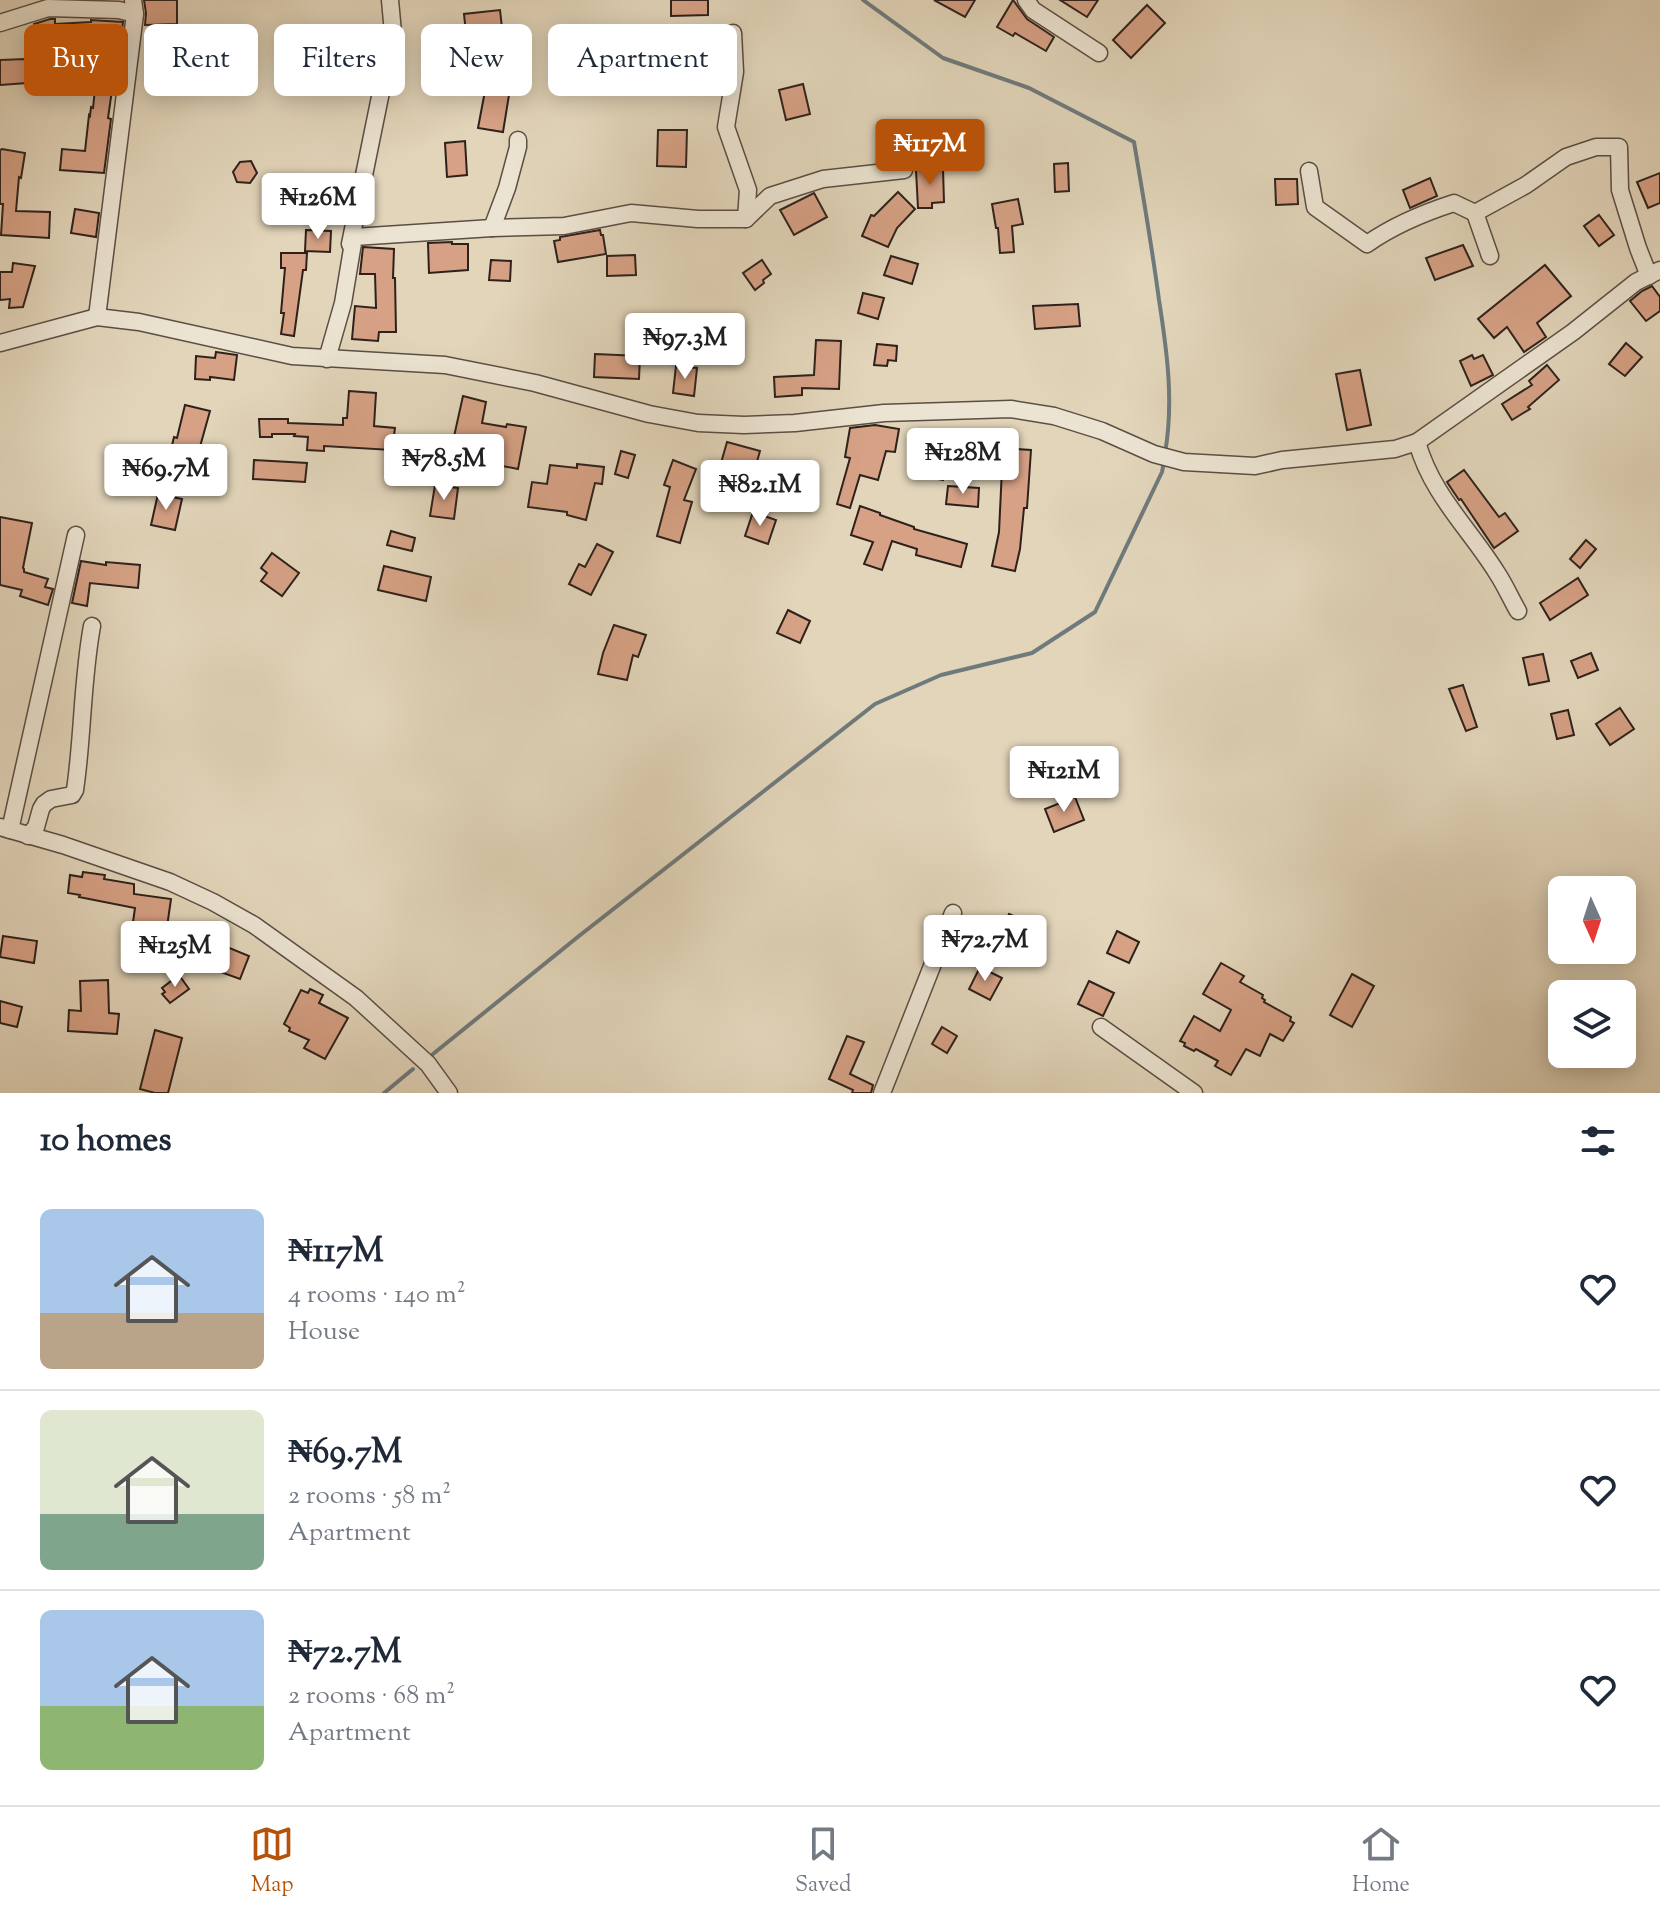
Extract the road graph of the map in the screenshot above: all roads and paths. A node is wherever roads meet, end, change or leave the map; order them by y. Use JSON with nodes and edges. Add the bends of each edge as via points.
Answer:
{"nodes":[{"id":1,"x":390,"y":0,"type":"edge"},
{"id":2,"x":1026,"y":0,"type":"edge"},
{"id":3,"x":134,"y":7,"type":"edge"},
{"id":4,"x":0,"y":23,"type":"edge"},
{"id":5,"x":1099,"y":53,"type":"dead end"},
{"id":6,"x":731,"y":96,"type":"edge"},
{"id":7,"x":518,"y":140,"type":"dead end"},
{"id":8,"x":904,"y":170,"type":"dead end"},
{"id":9,"x":1309,"y":171,"type":"dead end"},
{"id":10,"x":1475,"y":213,"type":"junction"},
{"id":11,"x":746,"y":219,"type":"junction"},
{"id":12,"x":492,"y":228,"type":"junction"},
{"id":13,"x":1490,"y":256,"type":"dead end"},
{"id":14,"x":1654,"y":273,"type":"edge"},
{"id":15,"x":97,"y":317,"type":"junction"},
{"id":16,"x":0,"y":343,"type":"edge"},
{"id":17,"x":327,"y":359,"type":"junction"},
{"id":18,"x":1417,"y":442,"type":"junction"},
{"id":19,"x":76,"y":535,"type":"dead end"},
{"id":20,"x":1518,"y":611,"type":"dead end"},
{"id":21,"x":92,"y":626,"type":"dead end"},
{"id":22,"x":5,"y":828,"type":"edge"},
{"id":23,"x":28,"y":836,"type":"junction"},
{"id":24,"x":953,"y":913,"type":"dead end"},
{"id":25,"x":1101,"y":1027,"type":"dead end"},
{"id":26,"x":449,"y":1093,"type":"edge"},
{"id":27,"x":882,"y":1093,"type":"edge"},
{"id":28,"x":1194,"y":1093,"type":"edge"}],
"edges":[{"from":1,"to":17,"type":"street","via":[[393,33]]},
{"from":2,"to":5,"type":"street"},
{"from":3,"to":4,"type":"street","via":[[48,8]]},
{"from":3,"to":15,"type":"street"},
{"from":6,"to":11,"type":"street","via":[[726,127],[748,190]]},
{"from":7,"to":12,"type":"street"},
{"from":8,"to":11,"type":"street","via":[[823,179],[770,196]]},
{"from":9,"to":10,"type":"street","via":[[1315,207],[1367,244],[1387,229],[1454,203]]},
{"from":10,"to":13,"type":"street"},
{"from":10,"to":14,"type":"street","via":[[1566,157],[1596,147],[1619,147],[1620,190],[1638,248]]},
{"from":11,"to":12,"type":"street","via":[[631,213],[564,226]]},
{"from":12,"to":17,"type":"street","via":[[354,237]]},
{"from":14,"to":18,"type":"street"},
{"from":15,"to":16,"type":"street"},
{"from":15,"to":17,"type":"street"},
{"from":17,"to":18,"type":"street","via":[[445,365],[698,423],[756,425],[1011,409],[1066,419],[1184,462],[1255,466]]},
{"from":18,"to":20,"type":"street","via":[[1442,497],[1497,572]]},
{"from":19,"to":22,"type":"street"},
{"from":21,"to":23,"type":"street","via":[[75,790],[44,804]]},
{"from":22,"to":23,"type":"street"},
{"from":23,"to":26,"type":"street","via":[[170,882],[254,925],[367,1008],[428,1064]]},
{"from":24,"to":27,"type":"street"},
{"from":25,"to":28,"type":"street"}]}
